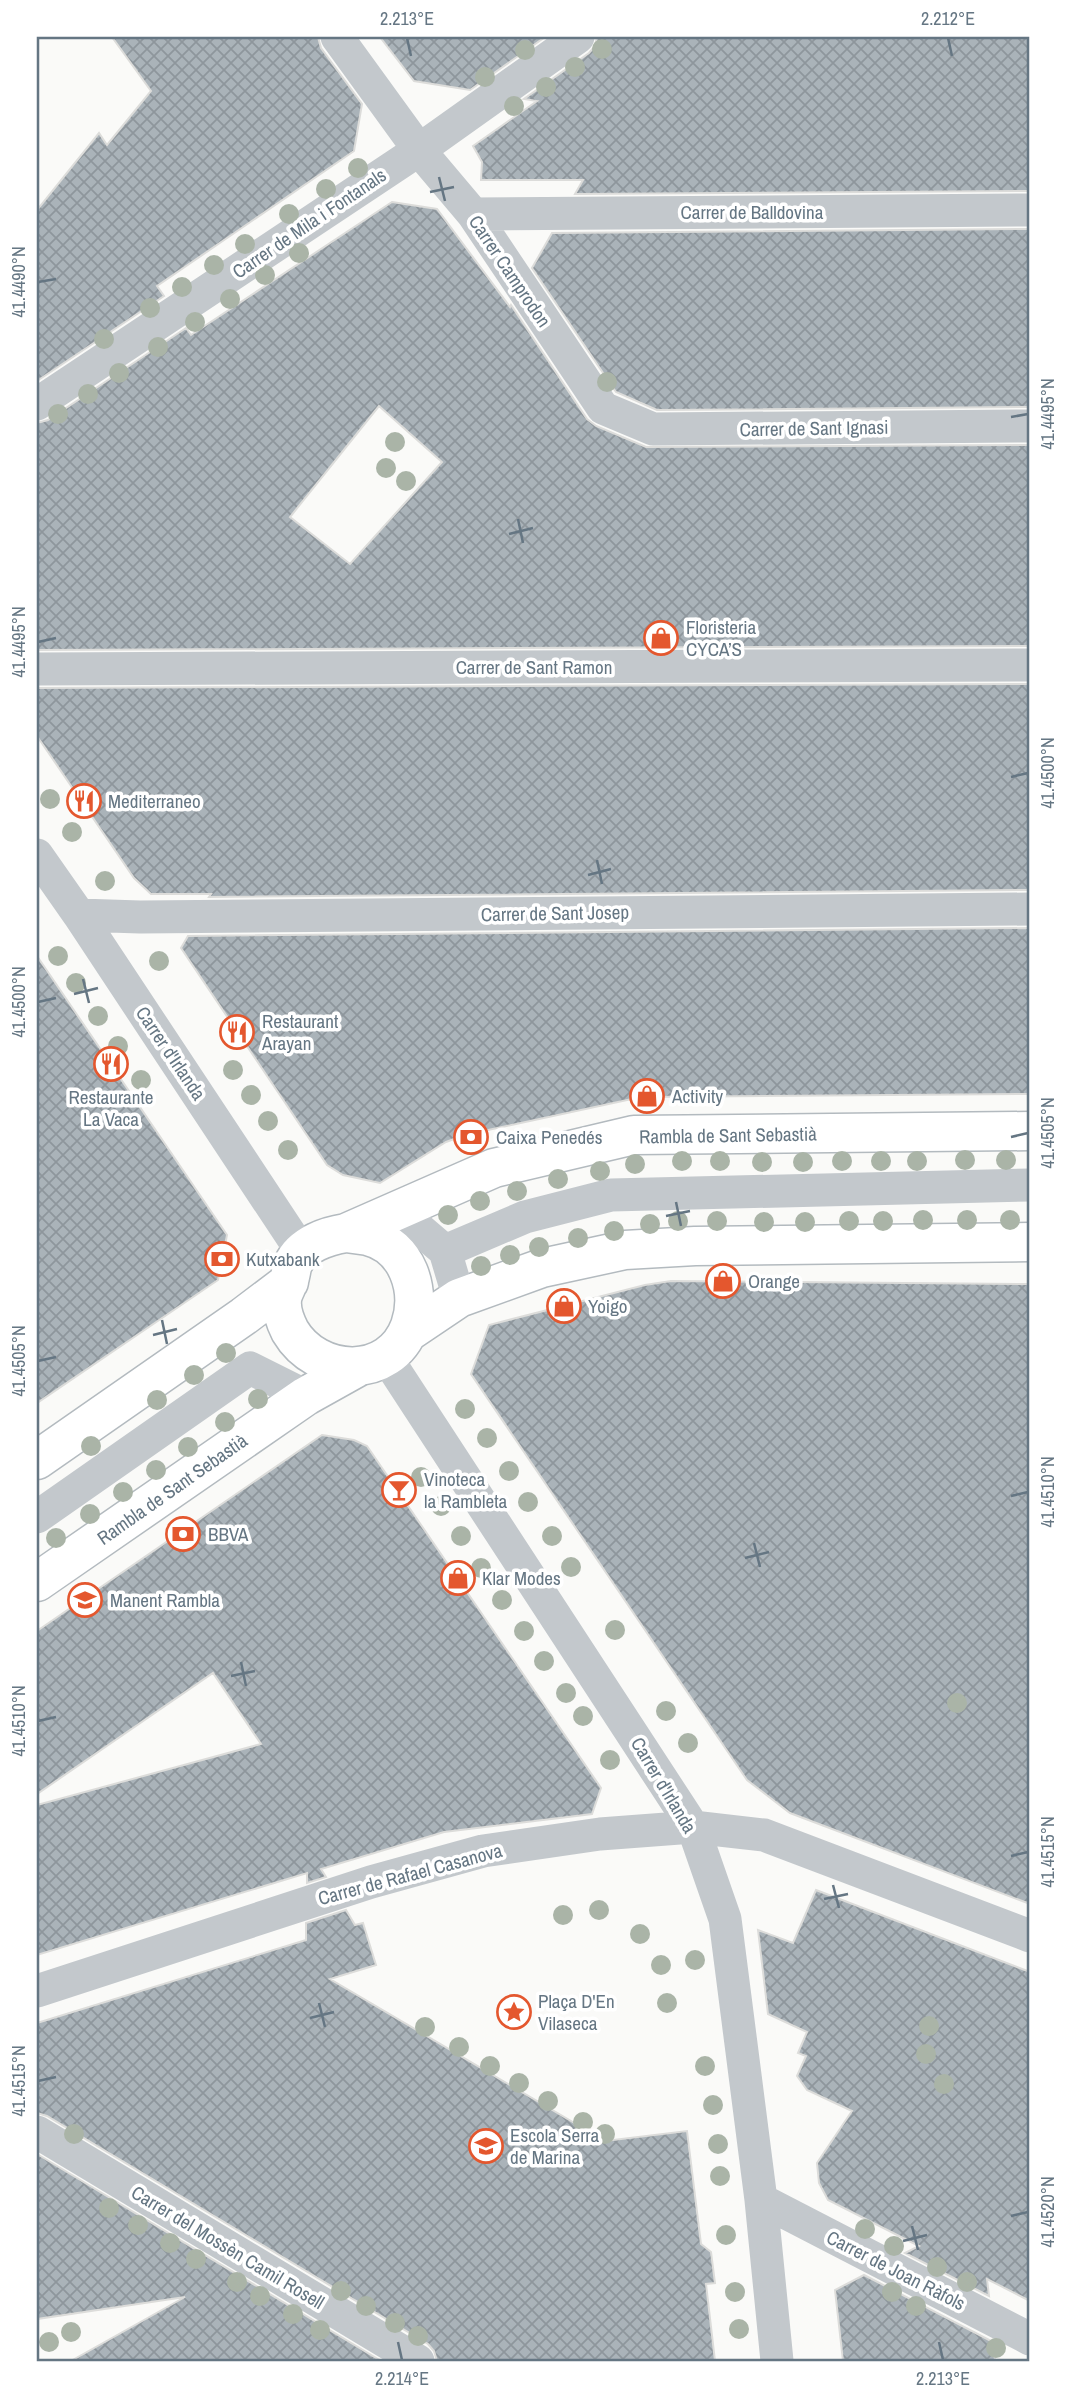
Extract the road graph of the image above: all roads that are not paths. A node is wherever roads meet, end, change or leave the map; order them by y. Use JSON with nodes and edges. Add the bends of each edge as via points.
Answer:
{"nodes":[{"id":1,"x":337,"y":37,"type":"edge"},
{"id":2,"x":578,"y":37,"type":"edge"},
{"id":3,"x":419,"y":150,"type":"junction"},
{"id":4,"x":1030,"y":210,"type":"edge"},
{"id":5,"x":473,"y":214,"type":"junction"},
{"id":6,"x":37,"y":404,"type":"edge"},
{"id":7,"x":603,"y":408,"type":"joint"},
{"id":8,"x":1030,"y":426,"type":"edge"},
{"id":9,"x":1030,"y":665,"type":"edge"},
{"id":10,"x":37,"y":669,"type":"edge"},
{"id":11,"x":37,"y":855,"type":"edge"},
{"id":12,"x":1030,"y":909,"type":"edge"},
{"id":13,"x":79,"y":915,"type":"junction"},
{"id":14,"x":1030,"y":1131,"type":"edge"},
{"id":15,"x":1030,"y":1185,"type":"edge"},
{"id":16,"x":397,"y":1210,"type":"junction"},
{"id":17,"x":346,"y":1233,"type":"junction"},
{"id":18,"x":1030,"y":1242,"type":"edge"},
{"id":19,"x":444,"y":1251,"type":"junction"},
{"id":20,"x":295,"y":1267,"type":"junction"},
{"id":21,"x":459,"y":1298,"type":"junction"},
{"id":22,"x":244,"y":1316,"type":"junction"},
{"id":23,"x":384,"y":1352,"type":"junction"},
{"id":24,"x":250,"y":1368,"type":"junction"},
{"id":25,"x":306,"y":1396,"type":"junction"},
{"id":26,"x":37,"y":1460,"type":"edge"},
{"id":27,"x":37,"y":1517,"type":"edge"},
{"id":28,"x":37,"y":1581,"type":"edge"},
{"id":29,"x":693,"y":1827,"type":"junction"},
{"id":30,"x":1030,"y":1936,"type":"edge"},
{"id":31,"x":37,"y":1991,"type":"edge"},
{"id":32,"x":37,"y":2132,"type":"edge"},
{"id":33,"x":761,"y":2200,"type":"junction"},
{"id":34,"x":1030,"y":2339,"type":"edge"},
{"id":35,"x":418,"y":2361,"type":"edge"},
{"id":36,"x":778,"y":2361,"type":"edge"}],
"edges":[{"from":1,"to":3,"type":"street","name":"Carrer Camprodon"},
{"from":2,"to":3,"type":"street","name":"Carrer de Mila i Fontanals"},
{"from":3,"to":5,"type":"street","name":"Carrer Camprodon"},
{"from":3,"to":6,"type":"street","name":"Carrer de Mila i Fontanals"},
{"from":4,"to":5,"type":"street","name":"Carrer de Balldovina"},
{"from":5,"to":7,"type":"street","name":"Carrer Camprodon"},
{"from":7,"to":8,"type":"street","name":"Carrer de Sant Ignasi","via":[[653,429]]},
{"from":9,"to":10,"type":"street","name":"Carrer de Sant Ramon"},
{"from":11,"to":13,"type":"street","name":"Carrer d'Irlanda"},
{"from":12,"to":13,"type":"street","name":"Carrer de Sant Josep"},
{"from":13,"to":20,"type":"street","name":"Carrer d'Irlanda"},
{"from":14,"to":16,"type":"street","name":"Rambla de Sant Sebastià","via":[[634,1135],[494,1168]]},
{"from":15,"to":19,"type":"street","via":[[611,1195],[526,1217]]},
{"from":16,"to":17,"type":"street","name":"Rambla de Sant Sebastià"},
{"from":16,"to":19,"type":"street"},
{"from":17,"to":20,"type":"street","via":[[315,1242]]},
{"from":17,"to":23,"type":"street","via":[[370,1237],[391,1248],[407,1266],[415,1287],[415,1311]]},
{"from":18,"to":21,"type":"street","name":"Rambla de Sant Sebastià","via":[[625,1251],[542,1268]]},
{"from":19,"to":21,"type":"street"},
{"from":20,"to":22,"type":"street"},
{"from":20,"to":23,"type":"street","via":[[281,1300],[297,1342],[314,1357],[335,1366]]},
{"from":21,"to":23,"type":"street","name":"Rambla de Sant Sebastià"},
{"from":22,"to":24,"type":"street"},
{"from":22,"to":26,"type":"street"},
{"from":23,"to":25,"type":"street","name":"Rambla de Sant Sebastià"},
{"from":23,"to":29,"type":"street","name":"Carrer d'Irlanda"},
{"from":24,"to":25,"type":"street"},
{"from":24,"to":27,"type":"street"},
{"from":25,"to":28,"type":"street","name":"Rambla de Sant Sebastià"},
{"from":29,"to":30,"type":"street","name":"Carrer de Rafael Casanova","via":[[764,1835]]},
{"from":29,"to":31,"type":"street","name":"Carrer de Rafael Casanova","via":[[483,1851],[371,1882]]},
{"from":29,"to":33,"type":"street","name":"Carrer d'Irlanda","via":[[725,1919]]},
{"from":32,"to":35,"type":"street","name":"Carrer del Mossèn Camil Rosell"},
{"from":33,"to":34,"type":"street","name":"Carrer de Joan Ràfols"},
{"from":33,"to":36,"type":"street","name":"Carrer d'Irlanda"}]}
